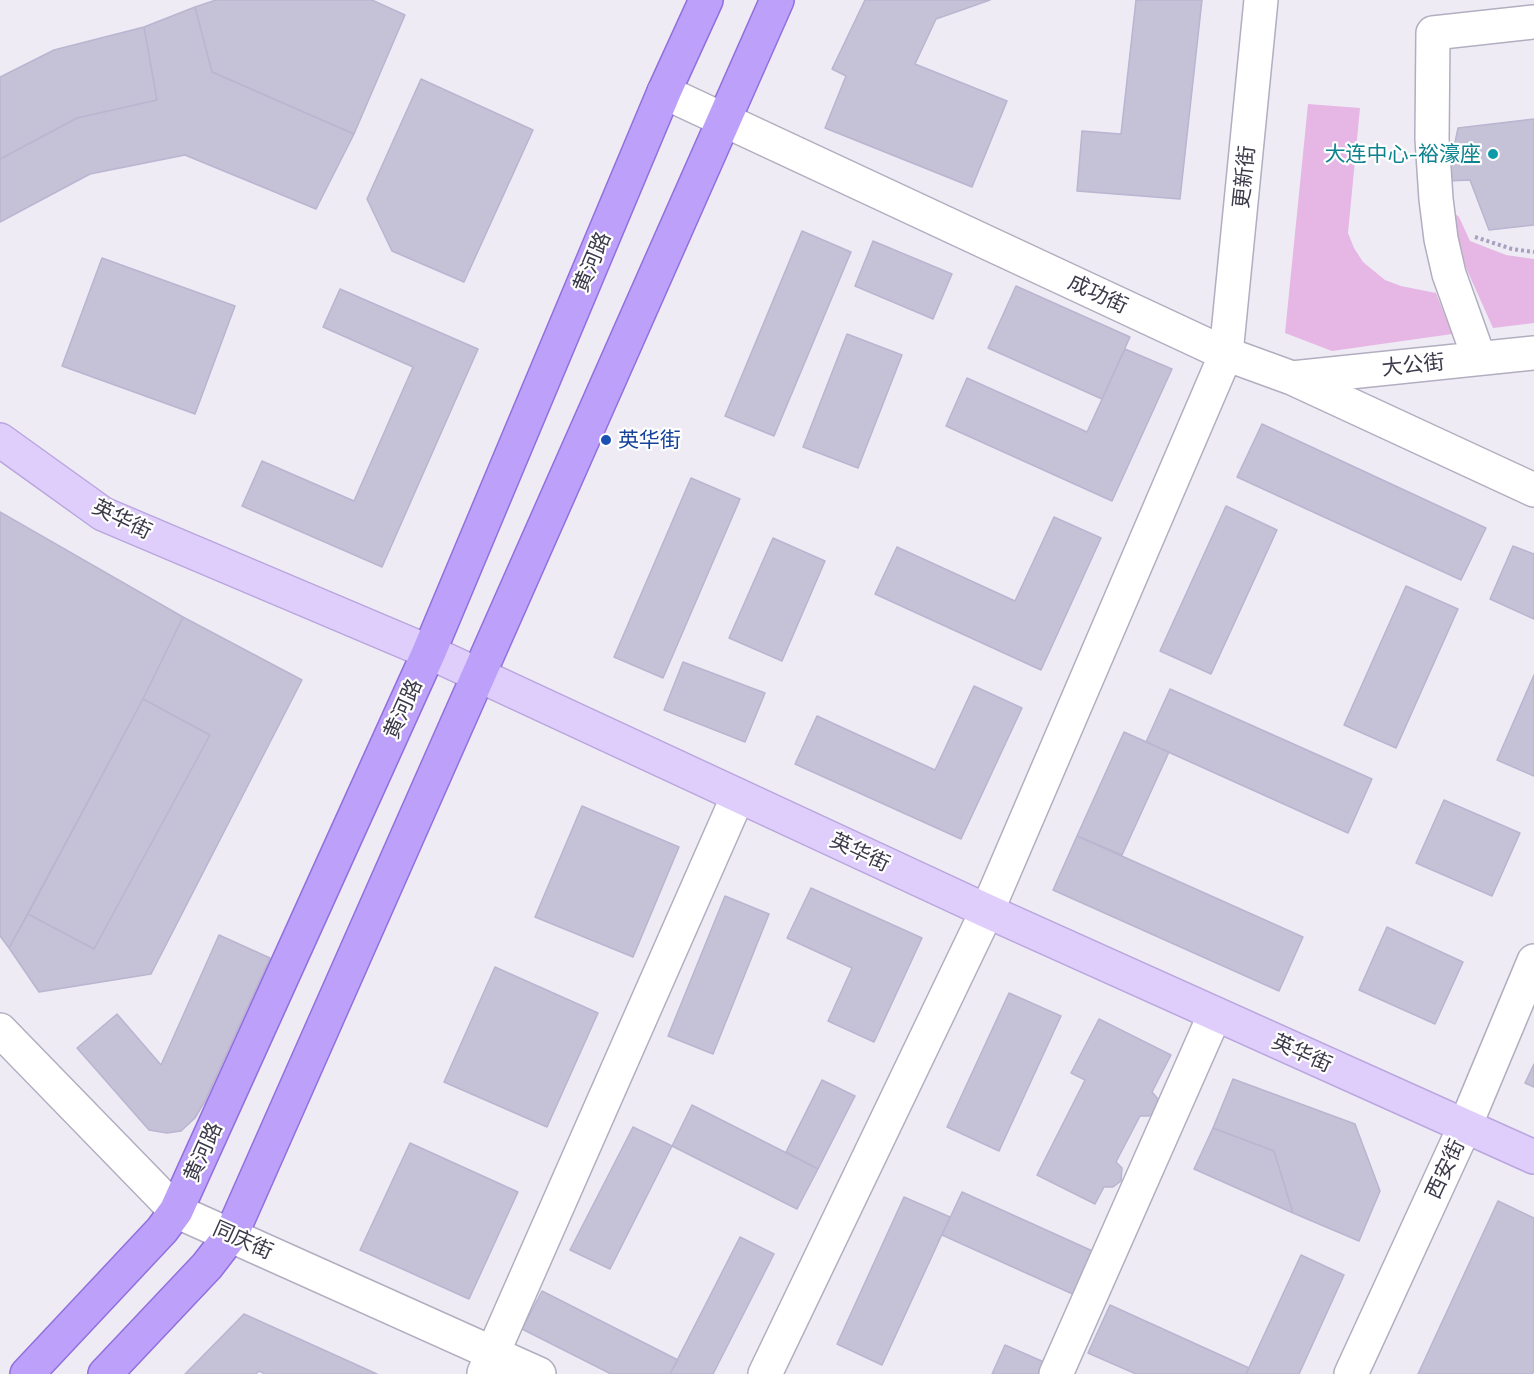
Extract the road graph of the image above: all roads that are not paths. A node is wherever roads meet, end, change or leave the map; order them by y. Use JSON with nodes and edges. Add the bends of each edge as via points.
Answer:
{"nodes":[{"id":1,"x":706,"y":0,"type":"edge"},
{"id":2,"x":777,"y":0,"type":"edge"},
{"id":3,"x":1261,"y":0,"type":"edge"},
{"id":4,"x":1534,"y":22,"type":"edge"},
{"id":5,"x":664,"y":92,"type":"junction"},
{"id":6,"x":725,"y":121,"type":"junction"},
{"id":7,"x":1534,"y":353,"type":"edge"},
{"id":8,"x":1226,"y":354,"type":"junction"},
{"id":9,"x":1479,"y":358,"type":"junction"},
{"id":10,"x":1292,"y":378,"type":"junction"},
{"id":11,"x":0,"y":440,"type":"edge"},
{"id":12,"x":1534,"y":490,"type":"edge"},
{"id":13,"x":429,"y":652,"type":"junction"},
{"id":14,"x":480,"y":676,"type":"junction"},
{"id":15,"x":738,"y":796,"type":"junction"},
{"id":16,"x":987,"y":911,"type":"junction"},
{"id":17,"x":1534,"y":961,"type":"edge"},
{"id":18,"x":1215,"y":1014,"type":"junction"},
{"id":19,"x":0,"y":1030,"type":"edge"},
{"id":20,"x":1465,"y":1126,"type":"junction"},
{"id":21,"x":1534,"y":1157,"type":"edge"},
{"id":22,"x":176,"y":1211,"type":"junction"},
{"id":23,"x":231,"y":1235,"type":"junction"},
{"id":24,"x":489,"y":1364,"type":"edge"},
{"id":25,"x":27,"y":1374,"type":"edge"},
{"id":26,"x":105,"y":1374,"type":"edge"},
{"id":27,"x":539,"y":1374,"type":"edge"},
{"id":28,"x":765,"y":1374,"type":"edge"},
{"id":29,"x":1056,"y":1374,"type":"edge"},
{"id":30,"x":1351,"y":1374,"type":"edge"}],
"edges":[{"from":1,"to":5,"type":"main road","name":"黄河路"},
{"from":2,"to":6,"type":"main road"},
{"from":3,"to":8,"type":"street","name":"更新街"},
{"from":4,"to":9,"type":"street","via":[[1433,33],[1432,139],[1441,239],[1449,274]]},
{"from":5,"to":6,"type":"street","name":"成功街"},
{"from":5,"to":13,"type":"main road","name":"黄河路"},
{"from":6,"to":8,"type":"street","name":"成功街"},
{"from":6,"to":14,"type":"main road"},
{"from":7,"to":9,"type":"street","name":"大公街"},
{"from":8,"to":10,"type":"street","name":"成功街"},
{"from":8,"to":16,"type":"street","name":"更新街"},
{"from":9,"to":10,"type":"street","name":"大公街"},
{"from":10,"to":12,"type":"street","name":"成功街"},
{"from":11,"to":13,"type":"street","name":"英华街","via":[[103,514]]},
{"from":13,"to":14,"type":"street","name":"英华街"},
{"from":13,"to":22,"type":"main road","name":"黄河路"},
{"from":14,"to":15,"type":"street","name":"英华街"},
{"from":14,"to":23,"type":"main road"},
{"from":15,"to":16,"type":"street","name":"英华街"},
{"from":15,"to":24,"type":"street"},
{"from":16,"to":18,"type":"street","name":"英华街"},
{"from":16,"to":28,"type":"street","name":"更新街"},
{"from":17,"to":20,"type":"street","name":"西安街"},
{"from":18,"to":20,"type":"street","name":"英华街"},
{"from":18,"to":29,"type":"street"},
{"from":19,"to":22,"type":"street","name":"同庆街"},
{"from":20,"to":21,"type":"street","name":"英华街"},
{"from":20,"to":30,"type":"street","name":"西安街"},
{"from":22,"to":23,"type":"street","name":"同庆街"},
{"from":22,"to":25,"type":"main road","name":"黄河路"},
{"from":23,"to":24,"type":"street","name":"同庆街"},
{"from":23,"to":26,"type":"main road","via":[[207,1266]]},
{"from":24,"to":27,"type":"street","name":"同庆街"}]}
